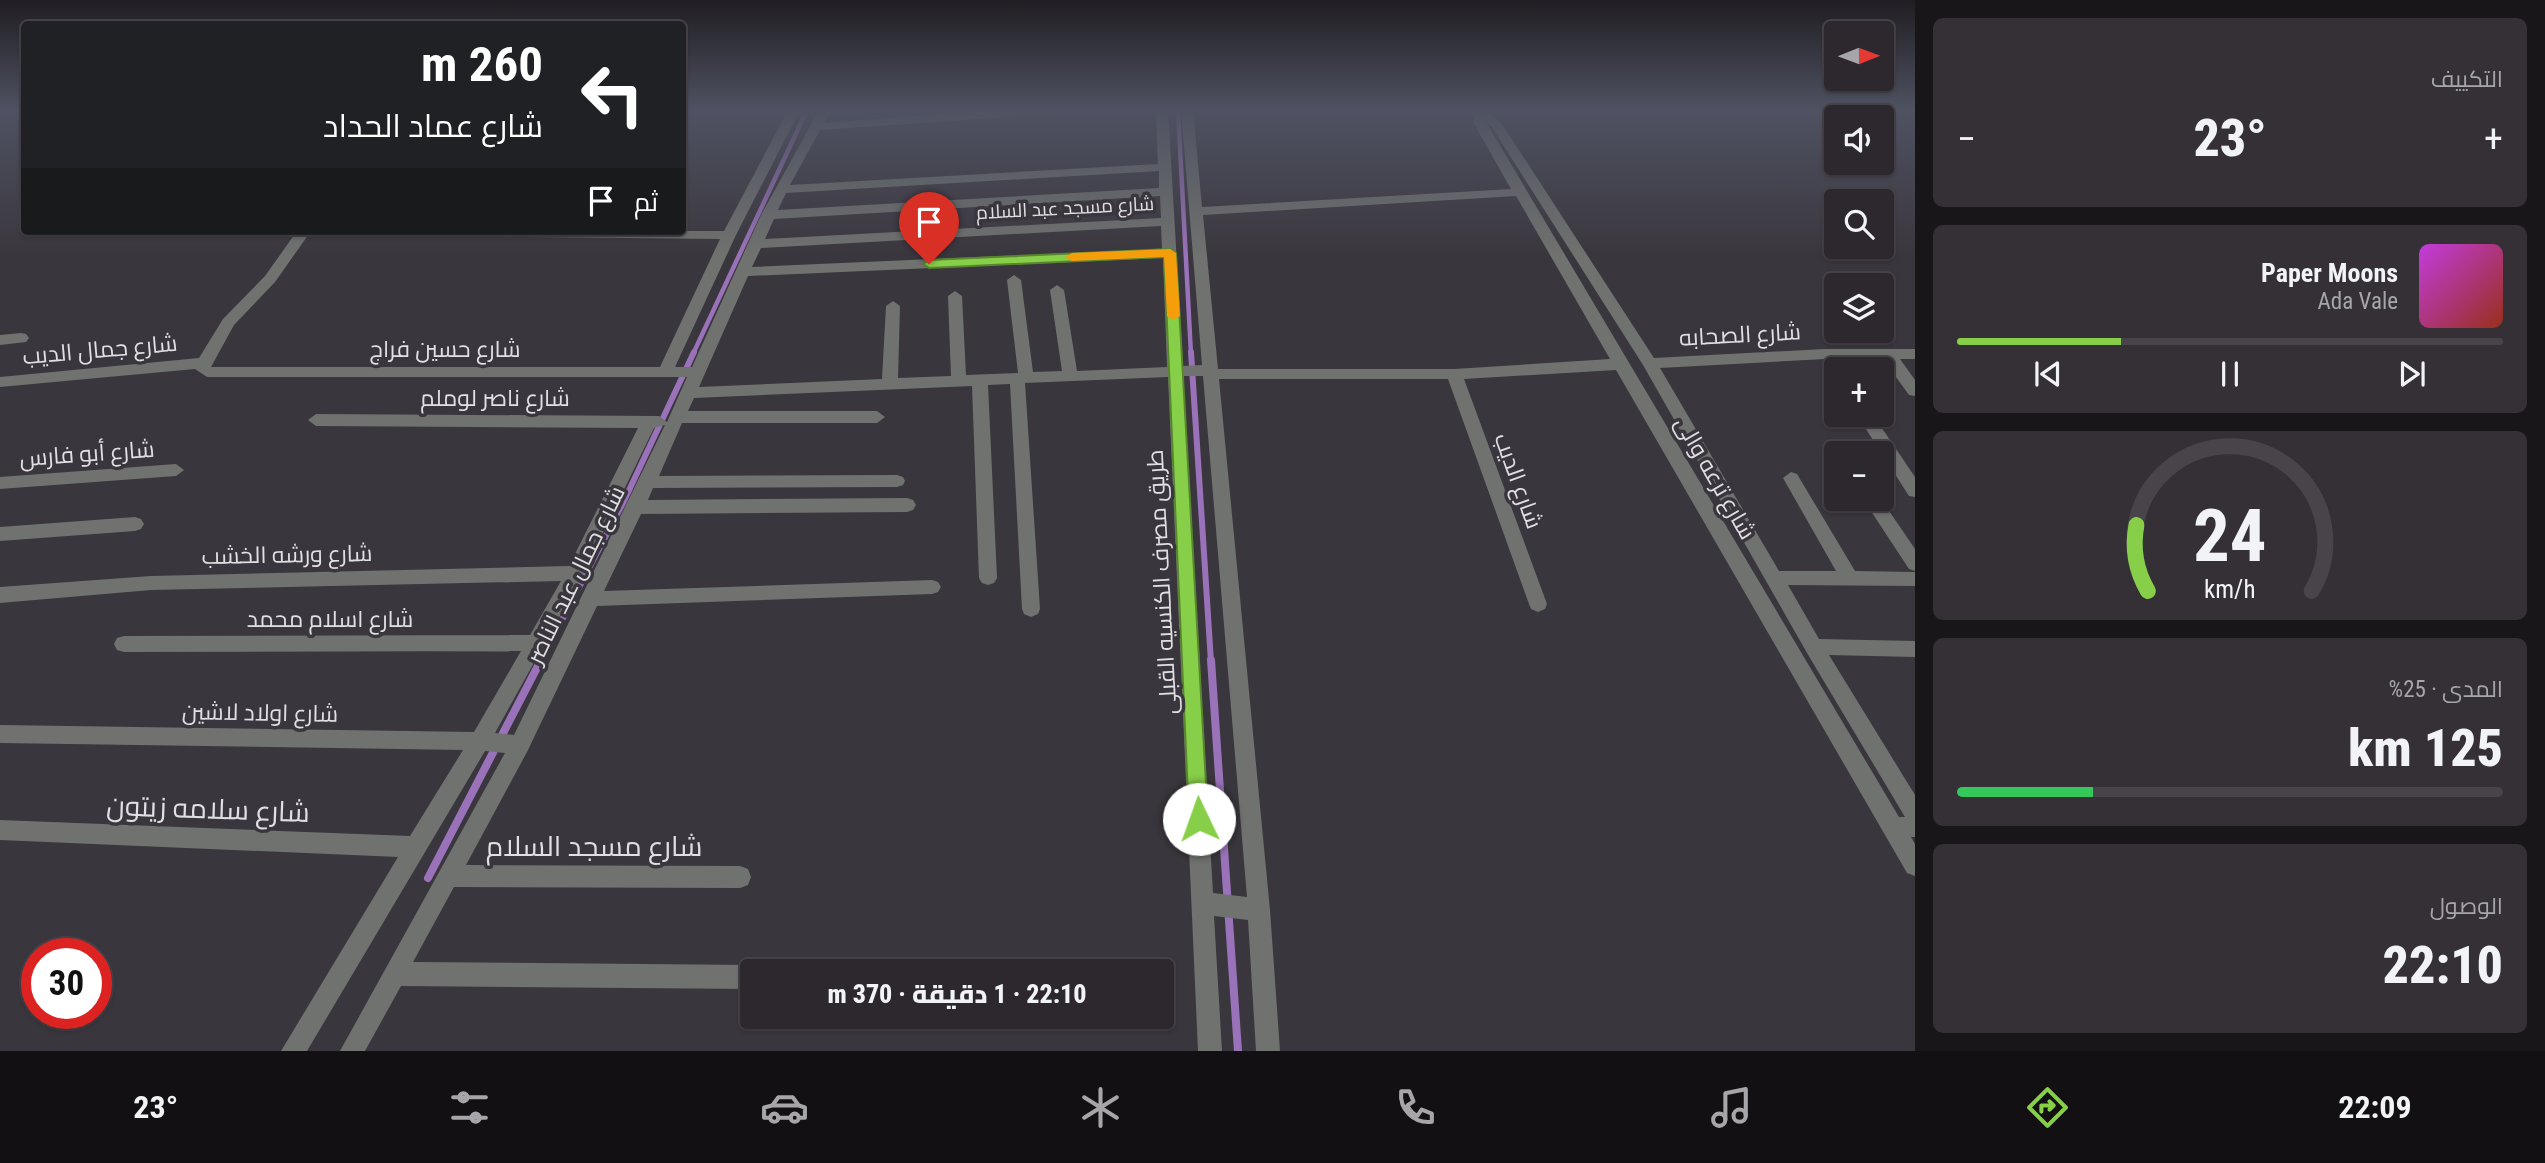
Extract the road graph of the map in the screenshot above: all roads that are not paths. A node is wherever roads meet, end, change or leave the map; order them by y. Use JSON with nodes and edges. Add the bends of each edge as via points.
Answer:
{"nodes":[{"id":1,"x":768,"y":159,"type":"edge"},
{"id":2,"x":798,"y":159,"type":"edge"},
{"id":3,"x":1165,"y":159,"type":"edge"},
{"id":4,"x":1191,"y":159,"type":"edge"},
{"id":5,"x":1501,"y":159,"type":"edge"},
{"id":6,"x":1519,"y":159,"type":"edge"},
{"id":7,"x":1165,"y":167,"type":"junction"},
{"id":8,"x":781,"y":189,"type":"junction"},
{"id":9,"x":1167,"y":192,"type":"junction"},
{"id":10,"x":1521,"y":192,"type":"junction"},
{"id":11,"x":1195,"y":211,"type":"junction"},
{"id":12,"x":768,"y":215,"type":"junction"},
{"id":13,"x":1168,"y":222,"type":"junction"},
{"id":14,"x":301,"y":235,"type":"edge"},
{"id":15,"x":686,"y":235,"type":"edge"},
{"id":16,"x":729,"y":235,"type":"junction"},
{"id":17,"x":755,"y":244,"type":"junction"},
{"id":18,"x":1198,"y":246,"type":"junction"},
{"id":19,"x":1170,"y":250,"type":"junction"},
{"id":20,"x":742,"y":272,"type":"junction"},
{"id":21,"x":1014,"y":280,"type":"dead end"},
{"id":22,"x":1057,"y":290,"type":"dead end"},
{"id":23,"x":955,"y":296,"type":"dead end"},
{"id":24,"x":892,"y":306,"type":"dead end"},
{"id":25,"x":21,"y":338,"type":"dead end"},
{"id":26,"x":0,"y":340,"type":"edge"},
{"id":27,"x":1887,"y":353,"type":"junction"},
{"id":28,"x":1825,"y":354,"type":"junction"},
{"id":29,"x":1915,"y":354,"type":"edge"},
{"id":30,"x":1827,"y":357,"type":"edge"},
{"id":31,"x":204,"y":363,"type":"junction"},
{"id":32,"x":1650,"y":363,"type":"junction"},
{"id":33,"x":1621,"y":364,"type":"junction"},
{"id":34,"x":683,"y":372,"type":"junction"},
{"id":35,"x":1177,"y":372,"type":"junction"},
{"id":36,"x":1210,"y":372,"type":"junction"},
{"id":37,"x":1454,"y":374,"type":"junction"},
{"id":38,"x":1070,"y":376,"type":"junction"},
{"id":39,"x":1021,"y":378,"type":"junction"},
{"id":40,"x":981,"y":380,"type":"junction"},
{"id":41,"x":959,"y":381,"type":"junction"},
{"id":42,"x":0,"y":382,"type":"edge"},
{"id":43,"x":890,"y":384,"type":"junction"},
{"id":44,"x":1915,"y":391,"type":"edge"},
{"id":45,"x":687,"y":393,"type":"junction"},
{"id":46,"x":877,"y":416,"type":"dead end"},
{"id":47,"x":316,"y":419,"type":"dead end"},
{"id":48,"x":1683,"y":420,"type":"junction"},
{"id":49,"x":665,"y":421,"type":"junction"},
{"id":50,"x":1655,"y":421,"type":"junction"},
{"id":51,"x":1873,"y":427,"type":"edge"},
{"id":52,"x":176,"y":470,"type":"dead end"},
{"id":53,"x":1791,"y":478,"type":"dead end"},
{"id":54,"x":897,"y":481,"type":"dead end"},
{"id":55,"x":648,"y":482,"type":"junction"},
{"id":56,"x":0,"y":483,"type":"edge"},
{"id":57,"x":1915,"y":491,"type":"edge"},
{"id":58,"x":907,"y":505,"type":"dead end"},
{"id":59,"x":636,"y":507,"type":"junction"},
{"id":60,"x":1880,"y":511,"type":"edge"},
{"id":61,"x":135,"y":524,"type":"dead end"},
{"id":62,"x":0,"y":534,"type":"edge"},
{"id":63,"x":1915,"y":564,"type":"edge"},
{"id":64,"x":575,"y":573,"type":"junction"},
{"id":65,"x":988,"y":578,"type":"dead end"},
{"id":66,"x":1774,"y":578,"type":"junction"},
{"id":67,"x":1850,"y":579,"type":"junction"},
{"id":68,"x":1915,"y":579,"type":"edge"},
{"id":69,"x":932,"y":587,"type":"dead end"},
{"id":70,"x":0,"y":595,"type":"edge"},
{"id":71,"x":592,"y":599,"type":"junction"},
{"id":72,"x":1538,"y":604,"type":"dead end"},
{"id":73,"x":1031,"y":610,"type":"dead end"},
{"id":74,"x":536,"y":643,"type":"junction"},
{"id":75,"x":124,"y":644,"type":"dead end"},
{"id":76,"x":1814,"y":647,"type":"junction"},
{"id":77,"x":1915,"y":649,"type":"edge"},
{"id":78,"x":0,"y":734,"type":"edge"},
{"id":79,"x":501,"y":743,"type":"junction"},
{"id":80,"x":1915,"y":814,"type":"edge"},
{"id":81,"x":1893,"y":827,"type":"junction"},
{"id":82,"x":1915,"y":827,"type":"edge"},
{"id":83,"x":0,"y":830,"type":"edge"},
{"id":84,"x":414,"y":846,"type":"junction"},
{"id":85,"x":1915,"y":865,"type":"edge"},
{"id":86,"x":448,"y":876,"type":"junction"},
{"id":87,"x":740,"y":877,"type":"dead end"},
{"id":88,"x":1203,"y":903,"type":"junction"},
{"id":89,"x":1259,"y":910,"type":"junction"},
{"id":90,"x":395,"y":974,"type":"junction"},
{"id":91,"x":740,"y":977,"type":"edge"},
{"id":92,"x":293,"y":1051,"type":"edge"},
{"id":93,"x":352,"y":1051,"type":"edge"},
{"id":94,"x":1210,"y":1051,"type":"edge"},
{"id":95,"x":1268,"y":1051,"type":"edge"}],
"edges":[{"from":1,"to":16,"type":"street","name":"شارع جمال عبد الناصر"},
{"from":2,"to":8,"type":"street","name":"شارع جمال عبد الناصر"},
{"from":3,"to":7,"type":"street","name":"طريق مصرف الكنسيه القبلى"},
{"from":4,"to":11,"type":"street"},
{"from":5,"to":10,"type":"street","name":"شارع ترعه والى"},
{"from":6,"to":32,"type":"street","name":"شارع ترعه والى"},
{"from":7,"to":8,"type":"street"},
{"from":7,"to":9,"type":"street","name":"طريق مصرف الكنسيه القبلى"},
{"from":8,"to":12,"type":"street","name":"شارع جمال عبد الناصر"},
{"from":9,"to":12,"type":"street"},
{"from":9,"to":13,"type":"street","name":"طريق مصرف الكنسيه القبلى"},
{"from":10,"to":11,"type":"street"},
{"from":10,"to":33,"type":"street","name":"شارع ترعه والى"},
{"from":11,"to":18,"type":"street"},
{"from":12,"to":17,"type":"street","name":"شارع جمال عبد الناصر"},
{"from":13,"to":17,"type":"street","name":"شارع مسجد عبد السلام"},
{"from":13,"to":19,"type":"street","name":"طريق مصرف الكنسيه القبلى"},
{"from":14,"to":31,"type":"street","via":[[265,285],[228,322]]},
{"from":15,"to":16,"type":"street"},
{"from":16,"to":34,"type":"street","name":"شارع جمال عبد الناصر"},
{"from":17,"to":20,"type":"street","name":"شارع جمال عبد الناصر"},
{"from":18,"to":19,"type":"street"},
{"from":18,"to":36,"type":"street"},
{"from":19,"to":20,"type":"street"},
{"from":19,"to":35,"type":"street","name":"طريق مصرف الكنسيه القبلى"},
{"from":20,"to":34,"type":"street","name":"شارع جمال عبد الناصر"},
{"from":21,"to":39,"type":"street"},
{"from":22,"to":38,"type":"street"},
{"from":23,"to":41,"type":"street"},
{"from":24,"to":43,"type":"street"},
{"from":25,"to":26,"type":"street"},
{"from":27,"to":28,"type":"street","name":"شارع الصحابه"},
{"from":27,"to":29,"type":"street","name":"شارع الصحابه"},
{"from":27,"to":44,"type":"street"},
{"from":28,"to":30,"type":"street"},
{"from":28,"to":32,"type":"street","name":"شارع الصحابه"},
{"from":31,"to":34,"type":"street","name":"شارع حسين فراج","via":[[202,368],[208,372]]},
{"from":31,"to":42,"type":"street","name":"شارع جمال الديب"},
{"from":32,"to":48,"type":"street","name":"شارع ترعه والى"},
{"from":33,"to":37,"type":"street"},
{"from":33,"to":50,"type":"street","name":"شارع ترعه والى"},
{"from":34,"to":45,"type":"street","name":"شارع جمال عبد الناصر"},
{"from":35,"to":36,"type":"street"},
{"from":35,"to":38,"type":"street"},
{"from":35,"to":88,"type":"street","name":"طريق مصرف الكنسيه القبلى"},
{"from":36,"to":37,"type":"street"},
{"from":36,"to":89,"type":"street"},
{"from":37,"to":72,"type":"street","name":"شارع الديب"},
{"from":38,"to":39,"type":"street"},
{"from":39,"to":40,"type":"street"},
{"from":39,"to":73,"type":"street"},
{"from":40,"to":41,"type":"street"},
{"from":40,"to":65,"type":"street"},
{"from":41,"to":43,"type":"street"},
{"from":43,"to":45,"type":"street"},
{"from":45,"to":49,"type":"street","name":"شارع جمال عبد الناصر"},
{"from":46,"to":49,"type":"street","name":"شارع ناصر لوملم"},
{"from":47,"to":49,"type":"street","name":"شارع ناصر لوملم"},
{"from":48,"to":50,"type":"street"},
{"from":48,"to":66,"type":"street","name":"شارع ترعه والى"},
{"from":49,"to":55,"type":"street","name":"شارع جمال عبد الناصر"},
{"from":49,"to":64,"type":"street","name":"شارع جمال عبد الناصر"},
{"from":50,"to":81,"type":"street","name":"شارع ترعه والى"},
{"from":51,"to":57,"type":"street"},
{"from":52,"to":56,"type":"street","name":"شارع أبو فارس"},
{"from":53,"to":67,"type":"street"},
{"from":54,"to":55,"type":"street"},
{"from":55,"to":59,"type":"street","name":"شارع جمال عبد الناصر"},
{"from":58,"to":59,"type":"street"},
{"from":59,"to":71,"type":"street","name":"شارع جمال عبد الناصر"},
{"from":60,"to":63,"type":"street"},
{"from":61,"to":62,"type":"street"},
{"from":64,"to":70,"type":"street","name":"شارع ورشه الخشب","via":[[151,583]]},
{"from":64,"to":74,"type":"street","name":"شارع جمال عبد الناصر"},
{"from":66,"to":67,"type":"street"},
{"from":66,"to":76,"type":"street","name":"شارع ترعه والى"},
{"from":67,"to":68,"type":"street"},
{"from":69,"to":71,"type":"street"},
{"from":71,"to":79,"type":"street","name":"شارع جمال عبد الناصر"},
{"from":74,"to":75,"type":"street","name":"شارع اسلام محمد"},
{"from":74,"to":79,"type":"street","name":"شارع جمال عبد الناصر"},
{"from":76,"to":77,"type":"street"},
{"from":76,"to":80,"type":"street","name":"شارع ترعه والى"},
{"from":78,"to":79,"type":"street","name":"شارع اولاد لاشين"},
{"from":79,"to":84,"type":"street","name":"شارع جمال عبد الناصر"},
{"from":79,"to":86,"type":"street","name":"شارع جمال عبد الناصر"},
{"from":81,"to":82,"type":"street"},
{"from":81,"to":85,"type":"street","name":"شارع ترعه والى"},
{"from":83,"to":84,"type":"street","name":"شارع سلامه زيتون"},
{"from":84,"to":92,"type":"street","name":"شارع جمال عبد الناصر"},
{"from":86,"to":87,"type":"street","name":"شارع مسجد السلام"},
{"from":86,"to":90,"type":"street","name":"شارع جمال عبد الناصر"},
{"from":88,"to":89,"type":"street"},
{"from":88,"to":94,"type":"street","name":"طريق مصرف الكنسيه القبلى"},
{"from":89,"to":95,"type":"street"},
{"from":90,"to":91,"type":"street"},
{"from":90,"to":93,"type":"street","name":"شارع جمال عبد الناصر"}]}
